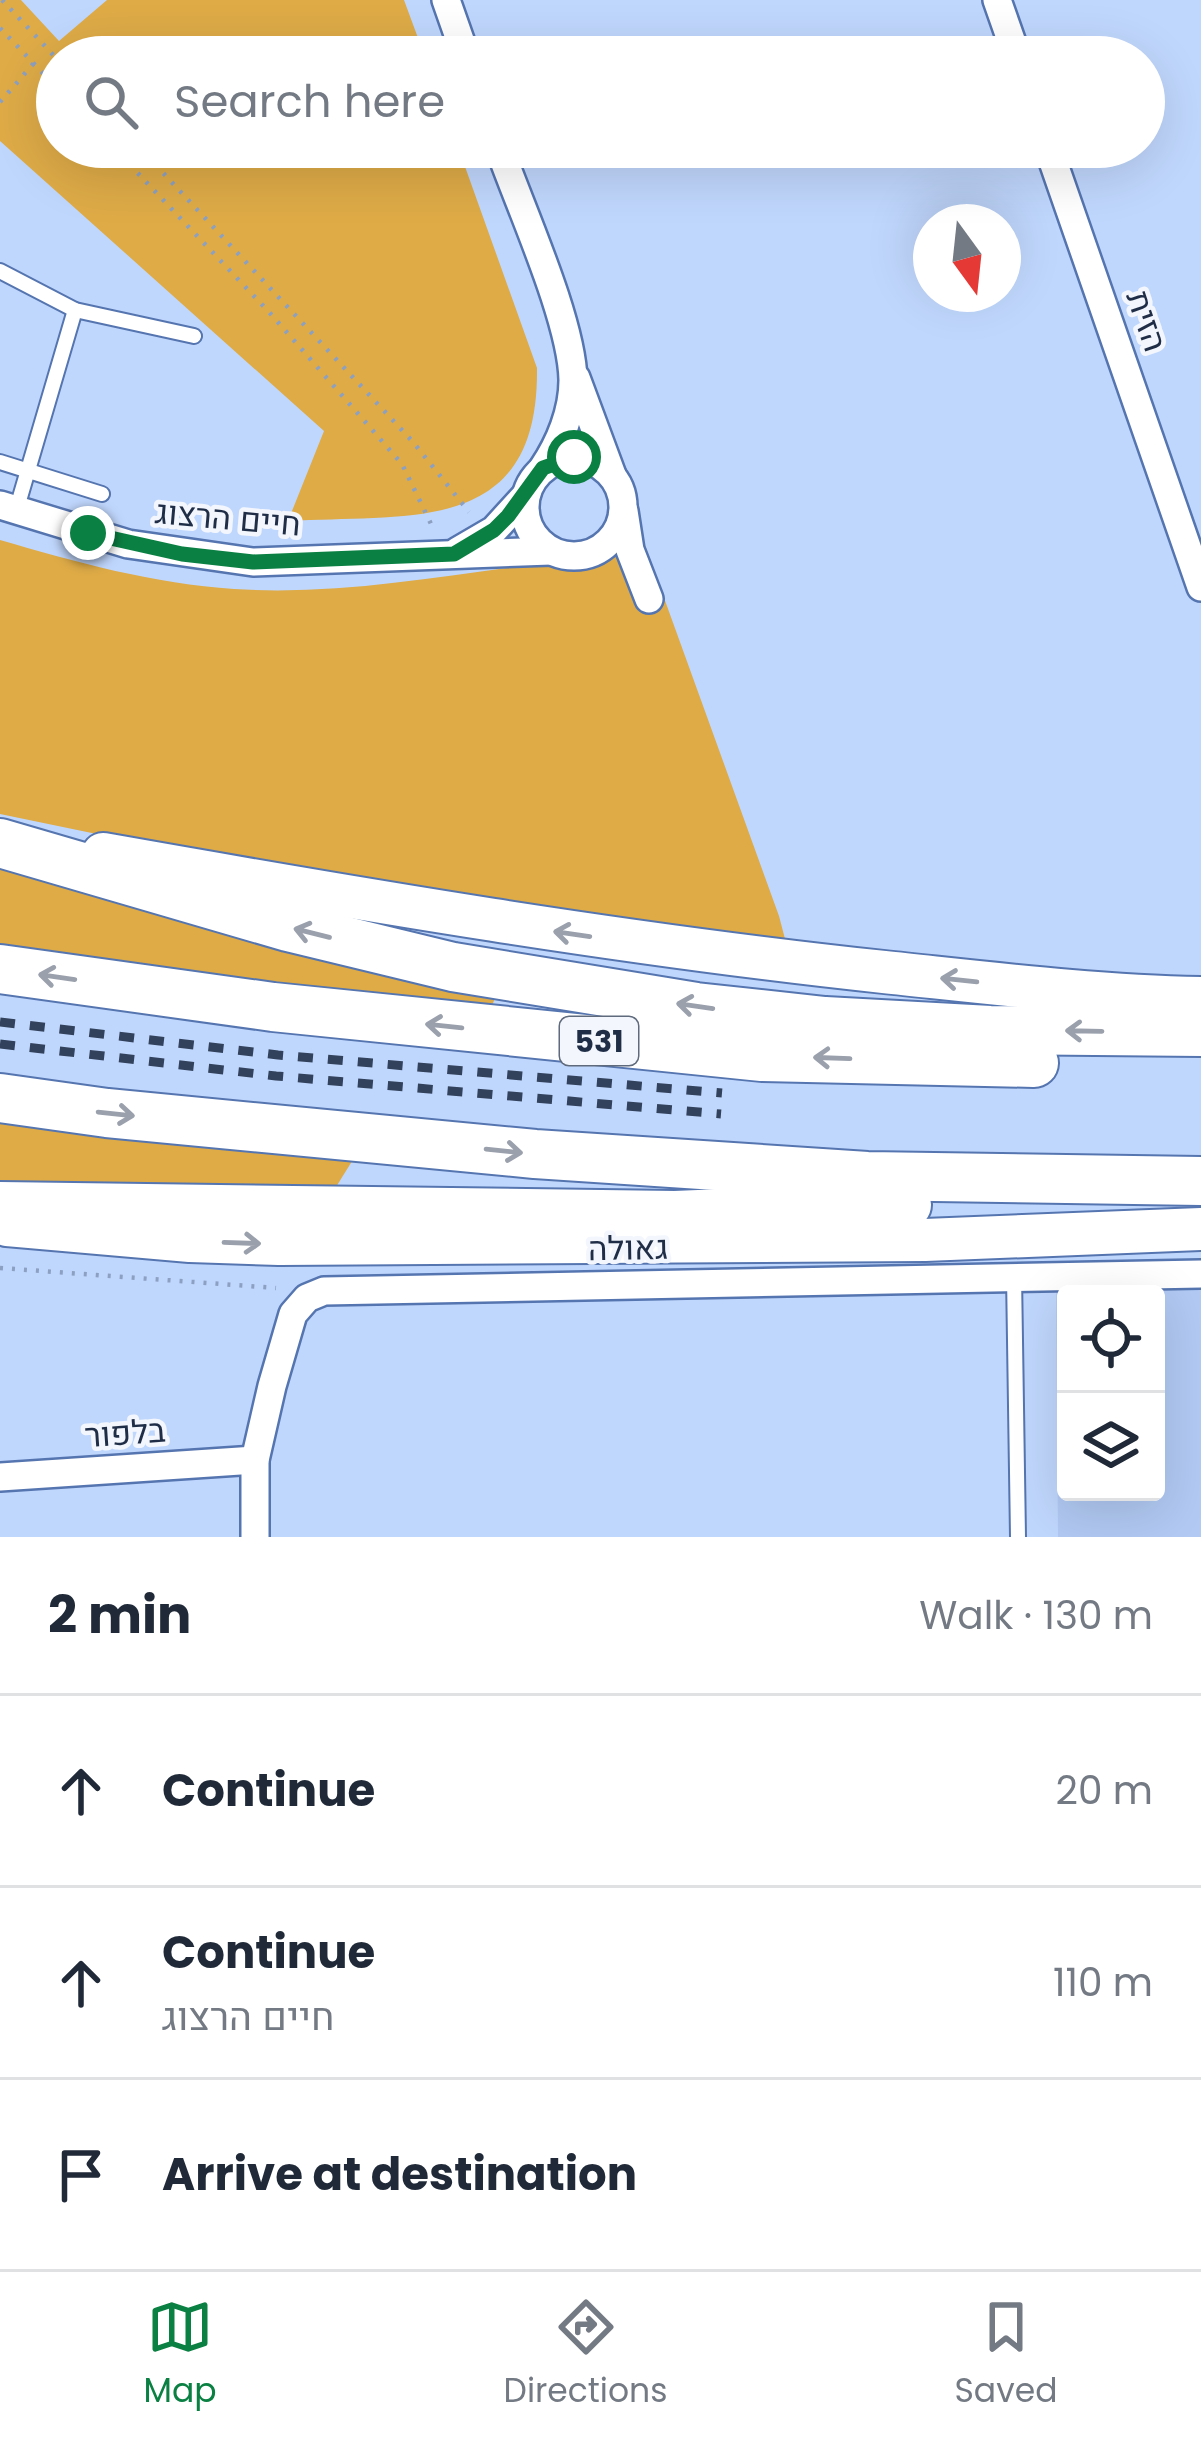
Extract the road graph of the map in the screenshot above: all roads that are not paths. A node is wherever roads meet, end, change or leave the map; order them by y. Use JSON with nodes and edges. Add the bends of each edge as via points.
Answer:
{"nodes":[{"id":1,"x":446,"y":0,"type":"edge"},
{"id":2,"x":998,"y":0,"type":"edge"},
{"id":3,"x":459,"y":36,"type":"edge"},
{"id":4,"x":1010,"y":36,"type":"edge"},
{"id":5,"x":506,"y":168,"type":"edge"},
{"id":6,"x":1055,"y":168,"type":"edge"},
{"id":7,"x":0,"y":271,"type":"edge"},
{"id":8,"x":75,"y":310,"type":"junction"},
{"id":9,"x":194,"y":336,"type":"dead end"},
{"id":10,"x":569,"y":356,"type":"junction"},
{"id":11,"x":0,"y":462,"type":"edge"},
{"id":12,"x":543,"y":468,"type":"junction"},
{"id":13,"x":27,"y":473,"type":"junction"},
{"id":14,"x":612,"y":476,"type":"junction"},
{"id":15,"x":102,"y":494,"type":"dead end"},
{"id":16,"x":526,"y":495,"type":"junction"},
{"id":17,"x":8,"y":508,"type":"edge"},
{"id":18,"x":624,"y":511,"type":"junction"},
{"id":19,"x":563,"y":553,"type":"junction"},
{"id":20,"x":450,"y":554,"type":"junction"},
{"id":21,"x":1201,"y":587,"type":"edge"},
{"id":22,"x":0,"y":839,"type":"edge"},
{"id":23,"x":0,"y":969,"type":"edge"},
{"id":24,"x":1201,"y":998,"type":"edge"},
{"id":25,"x":1201,"y":1032,"type":"edge"},
{"id":26,"x":1201,"y":1065,"type":"edge"},
{"id":27,"x":0,"y":1098,"type":"edge"},
{"id":28,"x":1201,"y":1185,"type":"edge"},
{"id":29,"x":0,"y":1206,"type":"edge"},
{"id":30,"x":0,"y":1225,"type":"edge"},
{"id":31,"x":1201,"y":1229,"type":"edge"},
{"id":32,"x":1201,"y":1274,"type":"edge"},
{"id":33,"x":1014,"y":1275,"type":"junction"},
{"id":34,"x":255,"y":1460,"type":"junction"},
{"id":35,"x":0,"y":1477,"type":"edge"},
{"id":36,"x":255,"y":1537,"type":"edge"},
{"id":37,"x":1018,"y":1537,"type":"edge"}],
"edges":[{"from":1,"to":3,"type":"street"},
{"from":2,"to":4,"type":"street"},
{"from":5,"to":10,"type":"street"},
{"from":6,"to":21,"type":"street","name":"הזית"},
{"from":7,"to":8,"type":"lane"},
{"from":8,"to":9,"type":"lane"},
{"from":8,"to":13,"type":"lane"},
{"from":10,"to":12,"type":"street","via":[[568,413]]},
{"from":10,"to":14,"type":"street"},
{"from":11,"to":13,"type":"lane"},
{"from":12,"to":14,"type":"street","via":[[574,457]]},
{"from":12,"to":16,"type":"street"},
{"from":13,"to":15,"type":"lane"},
{"from":13,"to":17,"type":"lane"},
{"from":14,"to":18,"type":"street"},
{"from":16,"to":19,"type":"street","via":[[529,527]]},
{"from":16,"to":20,"type":"street","name":"חיים הרצוג","via":[[487,535]]},
{"from":17,"to":20,"type":"street","name":"חיים הרצוג","via":[[128,544],[253,562]]},
{"from":18,"to":19,"type":"street","via":[[598,551]]},
{"from":18,"to":19,"type":"street","via":[[649,599]]},
{"from":19,"to":20,"type":"street","name":"חיים הרצוג"},
{"from":24,"to":22,"type":"main road","one_way":true,"via":[[687,951]]},
{"from":25,"to":22,"type":"highway","one_way":true,"via":[[825,1021],[453,968]]},
{"from":26,"to":23,"type":"highway","number":"531","one_way":true,"via":[[762,1057],[273,1007]]},
{"from":27,"to":28,"type":"highway","one_way":true,"via":[[559,1155],[867,1176]]},
{"from":28,"to":29,"type":"highway","via":[[675,1215]]},
{"from":30,"to":31,"type":"main road","one_way":true,"via":[[279,1244],[925,1240]]},
{"from":32,"to":33,"type":"street","name":"גאולה"},
{"from":33,"to":34,"type":"street","name":"גאולה","via":[[324,1292],[293,1314]]},
{"from":33,"to":37,"type":"lane"},
{"from":34,"to":35,"type":"street","name":"בלפור"},
{"from":34,"to":36,"type":"street"}]}
